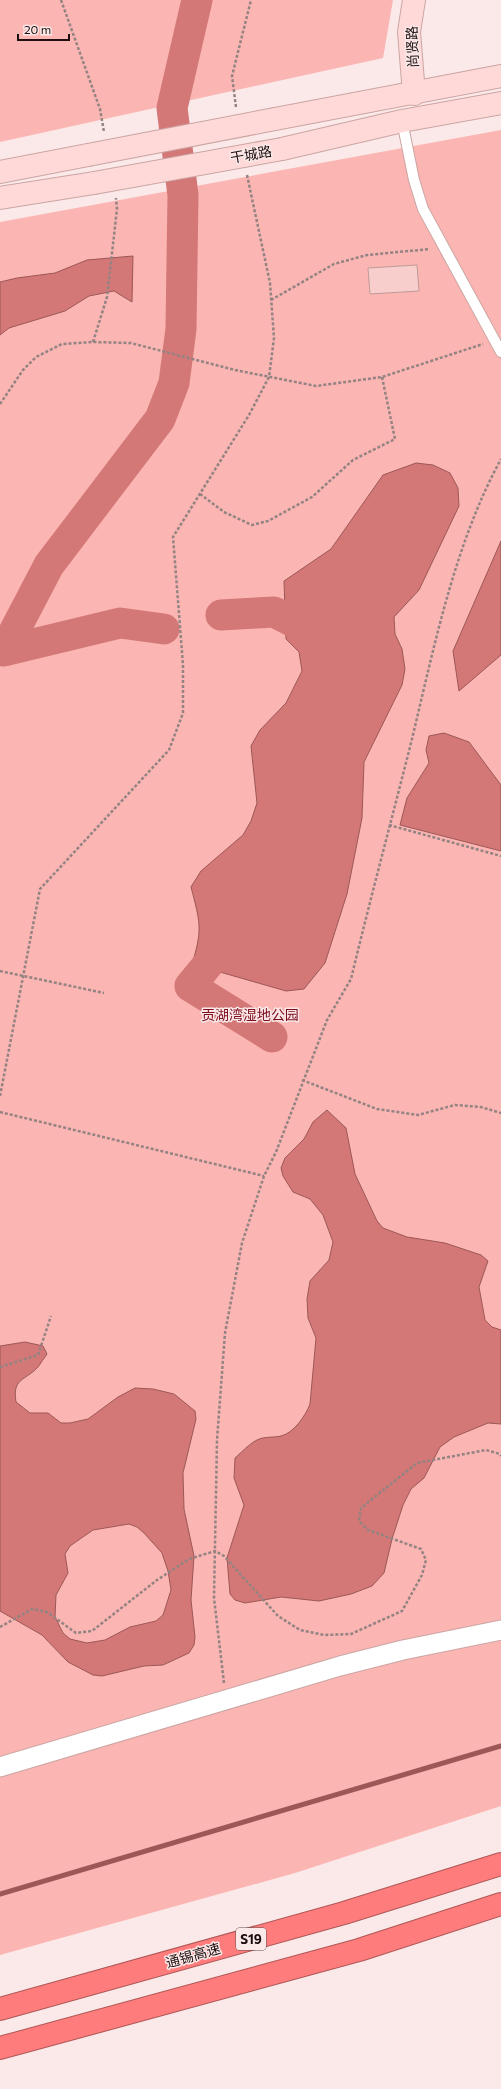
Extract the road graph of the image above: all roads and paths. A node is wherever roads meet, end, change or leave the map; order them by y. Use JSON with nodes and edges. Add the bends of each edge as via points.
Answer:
{"nodes":[{"id":1,"x":61,"y":0,"type":"edge"},
{"id":2,"x":251,"y":0,"type":"edge"},
{"id":3,"x":414,"y":0,"type":"edge"},
{"id":4,"x":418,"y":0,"type":"edge"},
{"id":5,"x":501,"y":76,"type":"edge"},
{"id":6,"x":416,"y":93,"type":"junction"},
{"id":7,"x":501,"y":103,"type":"edge"},
{"id":8,"x":236,"y":109,"type":"dead end"},
{"id":9,"x":402,"y":121,"type":"junction"},
{"id":10,"x":106,"y":140,"type":"dead end"},
{"id":11,"x":246,"y":170,"type":"dead end"},
{"id":12,"x":0,"y":172,"type":"edge"},
{"id":13,"x":115,"y":193,"type":"dead end"},
{"id":14,"x":0,"y":198,"type":"edge"},
{"id":15,"x":442,"y":247,"type":"junction"},
{"id":16,"x":271,"y":300,"type":"junction"},
{"id":17,"x":495,"y":340,"type":"junction"},
{"id":18,"x":93,"y":342,"type":"junction"},
{"id":19,"x":501,"y":352,"type":"edge"},
{"id":20,"x":269,"y":377,"type":"junction"},
{"id":21,"x":382,"y":377,"type":"junction"},
{"id":22,"x":0,"y":404,"type":"edge"},
{"id":23,"x":501,"y":458,"type":"edge"},
{"id":24,"x":200,"y":494,"type":"junction"},
{"id":25,"x":389,"y":826,"type":"junction"},
{"id":26,"x":501,"y":856,"type":"edge"},
{"id":27,"x":0,"y":971,"type":"edge"},
{"id":28,"x":23,"y":976,"type":"junction"},
{"id":29,"x":104,"y":994,"type":"dead end"},
{"id":30,"x":302,"y":1080,"type":"junction"},
{"id":31,"x":0,"y":1096,"type":"edge"},
{"id":32,"x":0,"y":1112,"type":"edge"},
{"id":33,"x":501,"y":1113,"type":"edge"},
{"id":34,"x":264,"y":1176,"type":"junction"},
{"id":35,"x":51,"y":1316,"type":"dead end"},
{"id":36,"x":0,"y":1367,"type":"edge"},
{"id":37,"x":501,"y":1456,"type":"edge"},
{"id":38,"x":215,"y":1552,"type":"junction"},
{"id":39,"x":0,"y":1627,"type":"edge"},
{"id":40,"x":501,"y":1630,"type":"edge"},
{"id":41,"x":226,"y":1702,"type":"junction"},
{"id":42,"x":0,"y":1767,"type":"edge"},
{"id":43,"x":501,"y":1864,"type":"edge"},
{"id":44,"x":501,"y":1904,"type":"edge"},
{"id":45,"x":0,"y":2009,"type":"edge"},
{"id":46,"x":0,"y":2048,"type":"edge"}],
"edges":[{"from":1,"to":10,"type":"path","via":[[100,109]]},
{"from":2,"to":8,"type":"path","via":[[232,76]]},
{"from":3,"to":6,"type":"street","name":"尚贤路","via":[[409,32]]},
{"from":4,"to":6,"type":"street","name":"尚贤路","via":[[413,33]]},
{"from":5,"to":6,"type":"street"},
{"from":6,"to":12,"type":"street","bridge":true},
{"from":7,"to":9,"type":"street","name":"干城路"},
{"from":9,"to":14,"type":"street","name":"干城路","bridge":true,"via":[[282,149]]},
{"from":9,"to":15,"type":"lane","via":[[414,180],[423,208]]},
{"from":11,"to":16,"type":"path","via":[[270,282]]},
{"from":13,"to":18,"type":"path","via":[[117,208],[107,297]]},
{"from":15,"to":16,"type":"path","via":[[367,256],[334,264]]},
{"from":15,"to":17,"type":"lane"},
{"from":16,"to":20,"type":"path","via":[[274,338]]},
{"from":17,"to":19,"type":"lane"},
{"from":17,"to":21,"type":"path"},
{"from":18,"to":20,"type":"path","via":[[131,342]]},
{"from":18,"to":22,"type":"path","via":[[62,344],[36,357],[23,370]]},
{"from":20,"to":21,"type":"path","via":[[316,386]]},
{"from":20,"to":24,"type":"path","via":[[249,415]]},
{"from":21,"to":24,"type":"path","via":[[395,439],[353,460],[312,497],[268,521],[252,525],[224,512]]},
{"from":23,"to":25,"type":"path","via":[[465,541],[433,649]]},
{"from":24,"to":28,"type":"path","via":[[173,537],[183,665],[183,713],[169,750],[40,889]]},
{"from":25,"to":26,"type":"path"},
{"from":25,"to":30,"type":"path","via":[[350,980],[327,1020]]},
{"from":27,"to":28,"type":"path"},
{"from":28,"to":29,"type":"path"},
{"from":28,"to":31,"type":"path"},
{"from":30,"to":33,"type":"path","via":[[377,1109],[418,1115],[455,1105],[481,1107]]},
{"from":30,"to":34,"type":"path","via":[[276,1152]]},
{"from":32,"to":34,"type":"path"},
{"from":34,"to":38,"type":"path","via":[[242,1243],[225,1334],[217,1440]]},
{"from":35,"to":36,"type":"path","via":[[38,1355]]},
{"from":37,"to":38,"type":"path","via":[[486,1450],[417,1463],[361,1508],[359,1521],[368,1530],[421,1549],[426,1560],[422,1575],[402,1611],[351,1634],[324,1635],[300,1630],[278,1616],[224,1556]]},
{"from":38,"to":39,"type":"path","via":[[189,1560],[158,1580],[92,1631],[76,1633],[47,1612],[32,1609]]},
{"from":38,"to":41,"type":"path","via":[[214,1598]]},
{"from":40,"to":41,"type":"street","via":[[347,1664]]},
{"from":41,"to":42,"type":"street"},
{"from":43,"to":45,"type":"highway","name":"通锡高速","number":"S19","via":[[336,1915]]},
{"from":44,"to":46,"type":"highway","via":[[359,1950]]}]}
